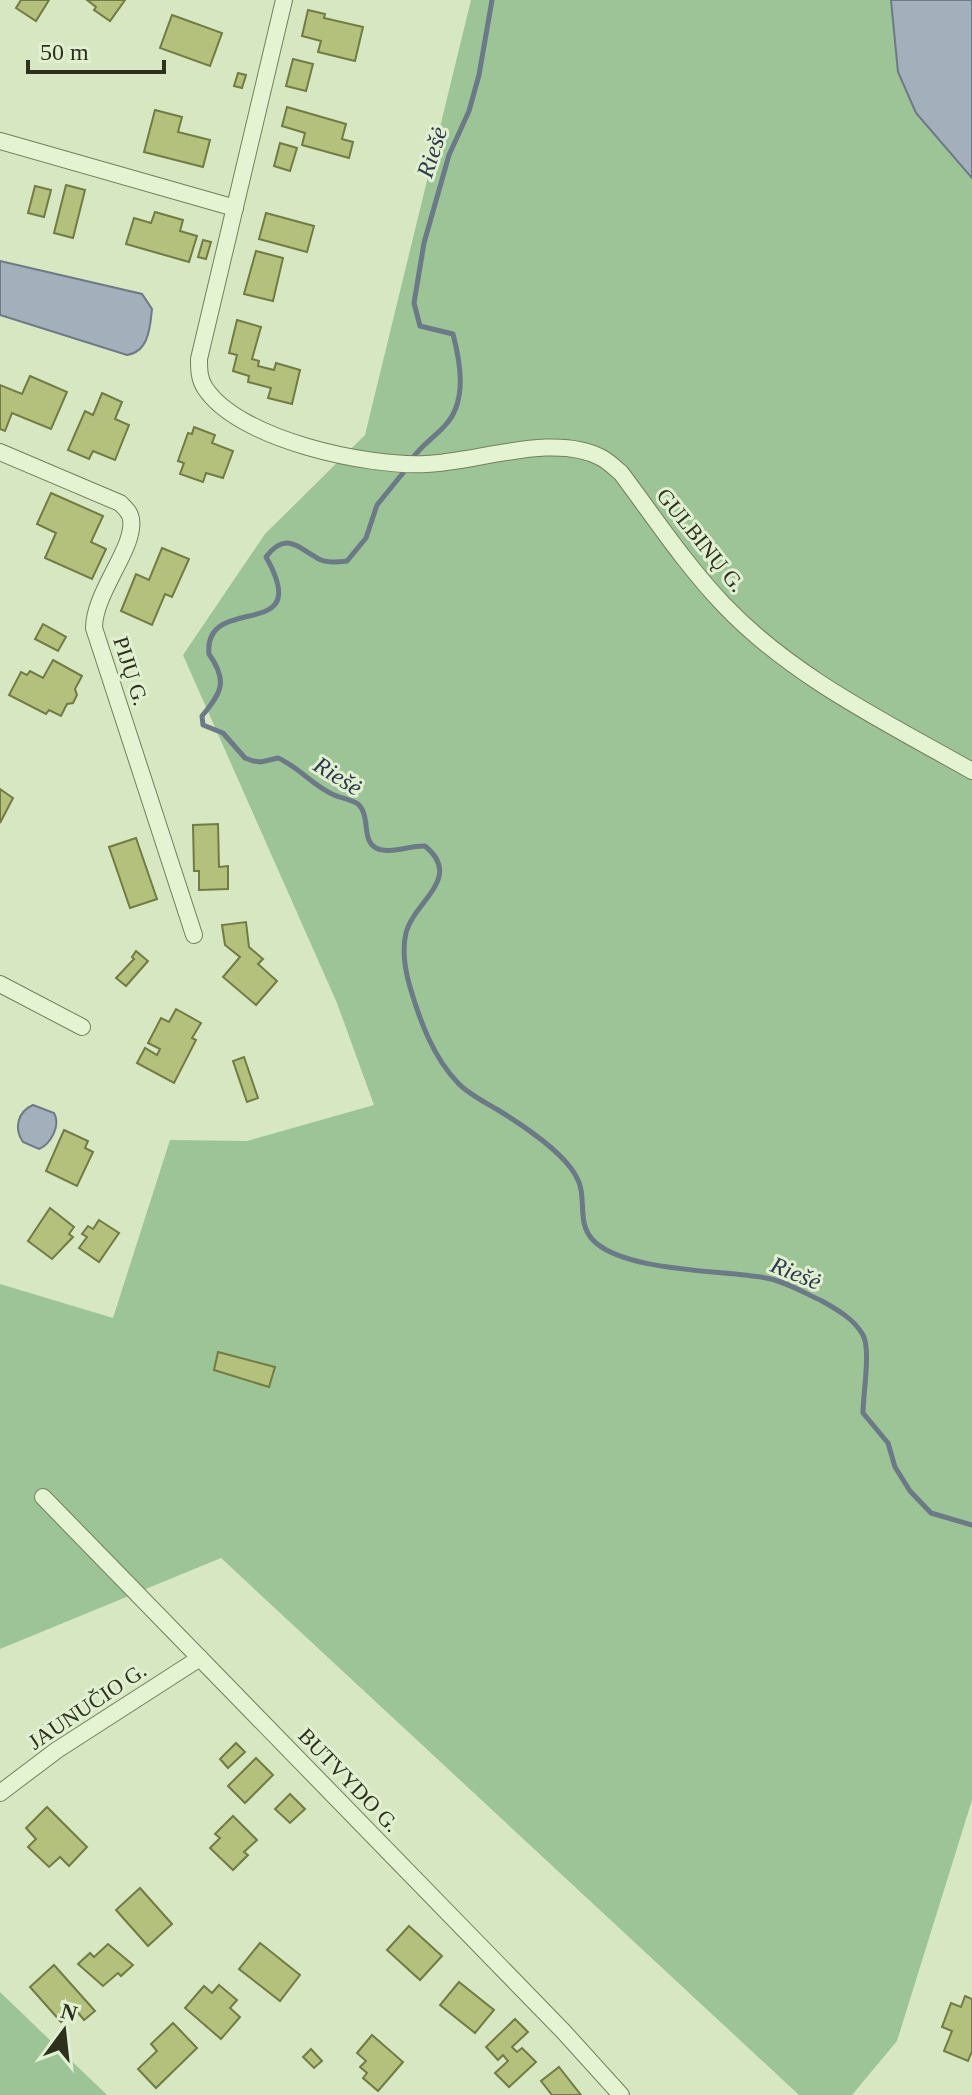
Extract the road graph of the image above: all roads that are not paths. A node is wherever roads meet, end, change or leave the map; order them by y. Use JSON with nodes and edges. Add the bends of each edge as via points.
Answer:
{"nodes":[{"id":1,"x":284,"y":0,"type":"edge"},
{"id":2,"x":0,"y":141,"type":"edge"},
{"id":3,"x":235,"y":208,"type":"junction"},
{"id":4,"x":0,"y":452,"type":"edge"},
{"id":5,"x":972,"y":771,"type":"edge"},
{"id":6,"x":194,"y":935,"type":"dead end"},
{"id":7,"x":0,"y":984,"type":"edge"},
{"id":8,"x":82,"y":1027,"type":"dead end"},
{"id":9,"x":43,"y":1497,"type":"dead end"},
{"id":10,"x":200,"y":1658,"type":"junction"},
{"id":11,"x":0,"y":1793,"type":"edge"},
{"id":12,"x":621,"y":2095,"type":"edge"}],
"edges":[{"from":1,"to":3,"type":"street"},
{"from":2,"to":3,"type":"street"},
{"from":3,"to":5,"type":"street","name":"GULBINŲ G.","via":[[199,359],[203,386],[233,415],[310,448],[367,459],[424,464],[558,448],[603,458],[621,473],[723,605],[787,661]]},
{"from":4,"to":6,"type":"street","name":"PIJŲ G.","via":[[120,503],[129,512],[130,533],[98,603],[94,628]]},
{"from":7,"to":8,"type":"street"},
{"from":9,"to":10,"type":"street","name":"BUTVYDO G."},
{"from":10,"to":11,"type":"street","name":"JAUNUČIO G."},
{"from":10,"to":12,"type":"street","name":"BUTVYDO G."}]}
